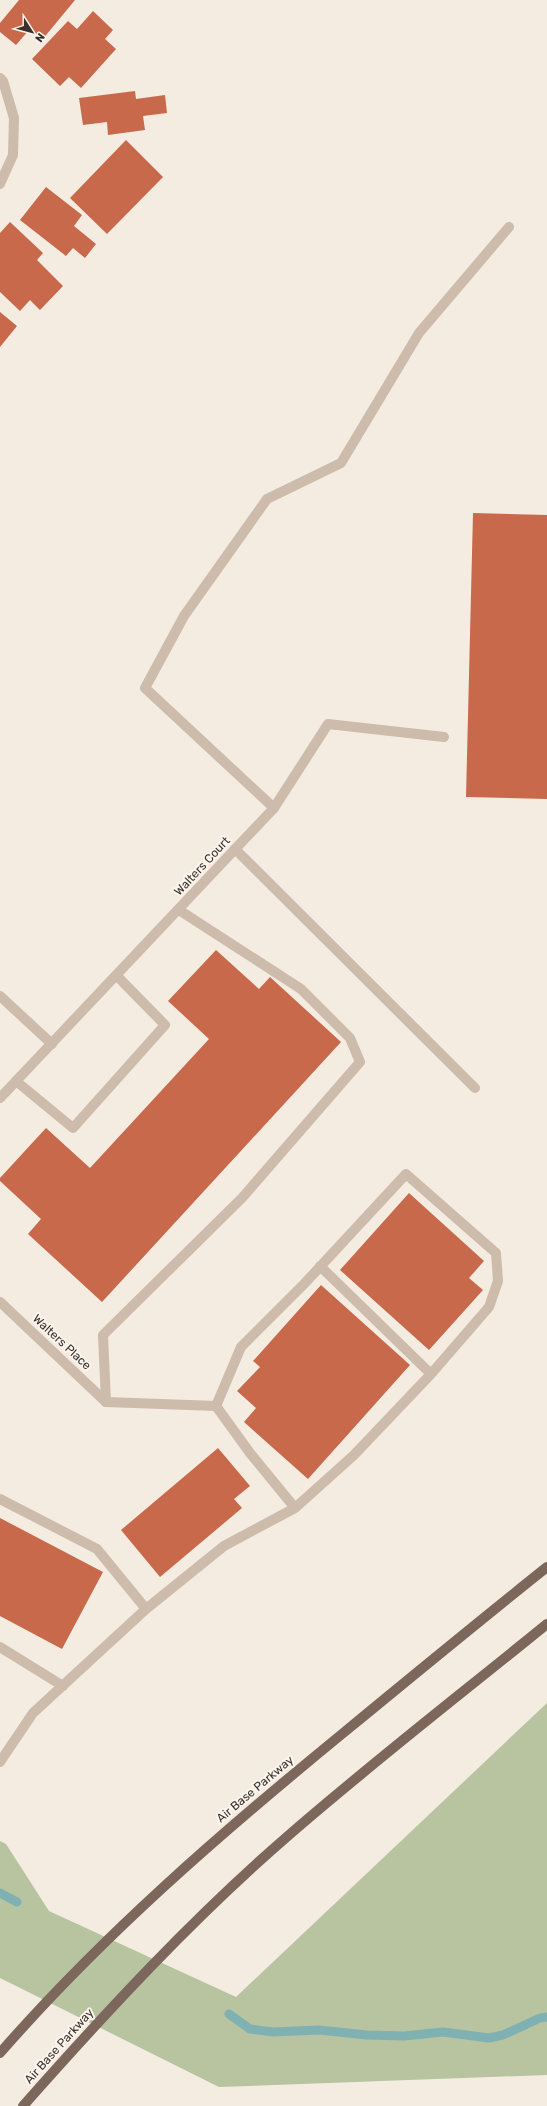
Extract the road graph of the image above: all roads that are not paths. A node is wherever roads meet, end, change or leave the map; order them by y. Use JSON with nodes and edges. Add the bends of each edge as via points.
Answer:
{"nodes":[{"id":1,"x":0,"y":78,"type":"edge"},
{"id":2,"x":0,"y":184,"type":"edge"},
{"id":3,"x":509,"y":227,"type":"dead end"},
{"id":4,"x":444,"y":737,"type":"dead end"},
{"id":5,"x":274,"y":808,"type":"junction"},
{"id":6,"x":235,"y":849,"type":"junction"},
{"id":7,"x":179,"y":910,"type":"junction"},
{"id":8,"x":117,"y":976,"type":"junction"},
{"id":9,"x":0,"y":996,"type":"edge"},
{"id":10,"x":52,"y":1044,"type":"junction"},
{"id":11,"x":16,"y":1081,"type":"junction"},
{"id":12,"x":475,"y":1088,"type":"dead end"},
{"id":13,"x":0,"y":1098,"type":"edge"},
{"id":14,"x":320,"y":1266,"type":"junction"},
{"id":15,"x":0,"y":1302,"type":"edge"},
{"id":16,"x":431,"y":1374,"type":"junction"},
{"id":17,"x":106,"y":1402,"type":"junction"},
{"id":18,"x":216,"y":1406,"type":"junction"},
{"id":19,"x":0,"y":1499,"type":"edge"},
{"id":20,"x":295,"y":1508,"type":"junction"},
{"id":21,"x":547,"y":1567,"type":"edge"},
{"id":22,"x":146,"y":1609,"type":"junction"},
{"id":23,"x":547,"y":1624,"type":"edge"},
{"id":24,"x":0,"y":1647,"type":"edge"},
{"id":25,"x":63,"y":1686,"type":"junction"},
{"id":26,"x":0,"y":1762,"type":"edge"},
{"id":27,"x":0,"y":2052,"type":"edge"},
{"id":28,"x":24,"y":2106,"type":"edge"}],
"edges":[{"from":1,"to":2,"type":"street","via":[[14,118],[13,155]]},
{"from":3,"to":5,"type":"street","via":[[419,333],[341,462],[267,499],[184,616],[145,688]]},
{"from":4,"to":5,"type":"street","name":"Walters Court","via":[[328,724]]},
{"from":5,"to":6,"type":"street","name":"Walters Court"},
{"from":6,"to":7,"type":"street","name":"Walters Court"},
{"from":6,"to":12,"type":"street"},
{"from":7,"to":8,"type":"street","name":"Walters Court"},
{"from":7,"to":17,"type":"street","via":[[301,989],[350,1038],[360,1062],[242,1198],[103,1335]]},
{"from":8,"to":10,"type":"street","name":"Walters Court"},
{"from":8,"to":11,"type":"street","via":[[165,1025],[73,1128]]},
{"from":9,"to":10,"type":"street"},
{"from":10,"to":11,"type":"street","name":"Walters Court"},
{"from":11,"to":13,"type":"street","name":"Walters Court"},
{"from":14,"to":16,"type":"street"},
{"from":14,"to":16,"type":"street","via":[[406,1174],[496,1253],[498,1281],[489,1307]]},
{"from":14,"to":18,"type":"street","via":[[241,1347]]},
{"from":15,"to":17,"type":"street","name":"Walters Place"},
{"from":16,"to":20,"type":"street","via":[[354,1455]]},
{"from":17,"to":18,"type":"street"},
{"from":18,"to":20,"type":"street"},
{"from":19,"to":22,"type":"street","via":[[97,1549]]},
{"from":20,"to":22,"type":"street","via":[[224,1546]]},
{"from":21,"to":27,"type":"main road","name":"Air Base Parkway","via":[[254,1806],[162,1887],[87,1959]]},
{"from":22,"to":25,"type":"street"},
{"from":23,"to":28,"type":"main road","name":"Air Base Parkway","via":[[289,1835],[193,1923],[129,1989]]},
{"from":24,"to":25,"type":"street"},
{"from":25,"to":26,"type":"street","via":[[33,1713]]}]}
